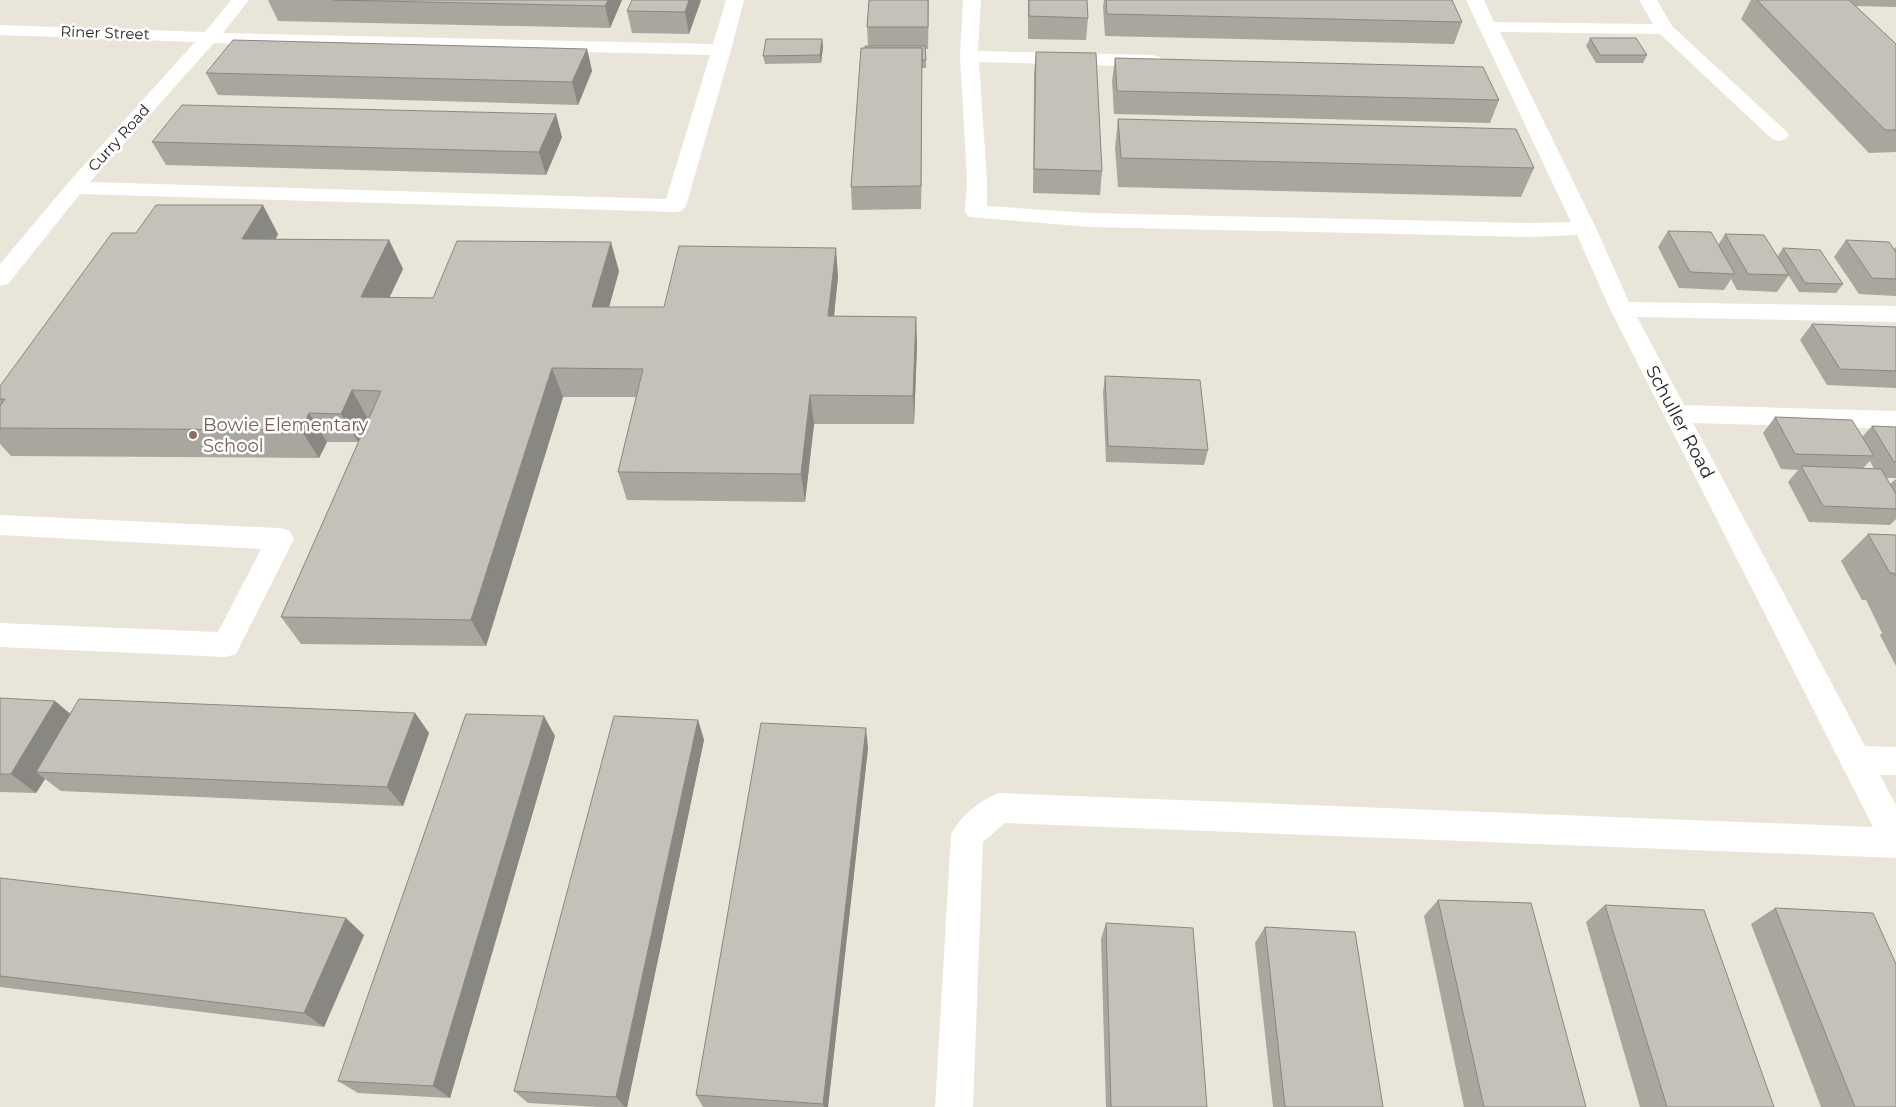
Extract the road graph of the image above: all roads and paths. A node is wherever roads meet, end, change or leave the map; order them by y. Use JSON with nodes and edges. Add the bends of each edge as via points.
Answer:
{"nodes":[{"id":1,"x":240,"y":0,"type":"edge"},
{"id":2,"x":736,"y":0,"type":"edge"},
{"id":3,"x":972,"y":0,"type":"edge"},
{"id":4,"x":1476,"y":0,"type":"edge"},
{"id":5,"x":1648,"y":0,"type":"edge"},
{"id":6,"x":1488,"y":27,"type":"junction"},
{"id":7,"x":1665,"y":29,"type":"junction"},
{"id":8,"x":0,"y":30,"type":"edge"},
{"id":9,"x":211,"y":36,"type":"junction"},
{"id":10,"x":722,"y":50,"type":"junction"},
{"id":11,"x":969,"y":56,"type":"junction"},
{"id":12,"x":1166,"y":62,"type":"edge"},
{"id":13,"x":1779,"y":135,"type":"dead end"},
{"id":14,"x":74,"y":188,"type":"junction"},
{"id":15,"x":1585,"y":228,"type":"junction"},
{"id":16,"x":8,"y":258,"type":"edge"},
{"id":17,"x":0,"y":279,"type":"edge"},
{"id":18,"x":1621,"y":308,"type":"junction"},
{"id":19,"x":1896,"y":314,"type":"edge"},
{"id":20,"x":1676,"y":414,"type":"junction"},
{"id":21,"x":1896,"y":420,"type":"edge"},
{"id":22,"x":0,"y":525,"type":"edge"},
{"id":23,"x":0,"y":635,"type":"edge"},
{"id":24,"x":1856,"y":760,"type":"junction"},
{"id":25,"x":1896,"y":761,"type":"edge"},
{"id":26,"x":1896,"y":838,"type":"edge"},
{"id":27,"x":1896,"y":844,"type":"edge"},
{"id":28,"x":954,"y":1107,"type":"edge"}],
"edges":[{"from":1,"to":9,"type":"street","name":"Curry Road"},
{"from":2,"to":10,"type":"street"},
{"from":3,"to":11,"type":"street"},
{"from":4,"to":6,"type":"street","name":"Schuller Road"},
{"from":5,"to":7,"type":"street"},
{"from":6,"to":7,"type":"street"},
{"from":6,"to":15,"type":"street","name":"Schuller Road","via":[[1500,72]]},
{"from":7,"to":13,"type":"street"},
{"from":8,"to":9,"type":"street","name":"Riner Street"},
{"from":9,"to":10,"type":"street","name":"Riner Street"},
{"from":9,"to":14,"type":"street","name":"Curry Road"},
{"from":10,"to":14,"type":"street","via":[[675,206]]},
{"from":11,"to":12,"type":"street"},
{"from":11,"to":15,"type":"street","via":[[976,212],[1090,220],[1531,230]]},
{"from":14,"to":16,"type":"street","name":"Curry Road"},
{"from":15,"to":18,"type":"street","name":"Schuller Road"},
{"from":16,"to":17,"type":"street","name":"Curry Road"},
{"from":18,"to":19,"type":"street"},
{"from":18,"to":20,"type":"street","name":"Schuller Road"},
{"from":20,"to":21,"type":"street"},
{"from":20,"to":24,"type":"street","name":"Schuller Road"},
{"from":22,"to":23,"type":"street","via":[[280,539],[226,645]]},
{"from":24,"to":25,"type":"street"},
{"from":24,"to":26,"type":"street","name":"Schuller Road"},
{"from":27,"to":28,"type":"street","via":[[999,808],[967,835]]}]}
